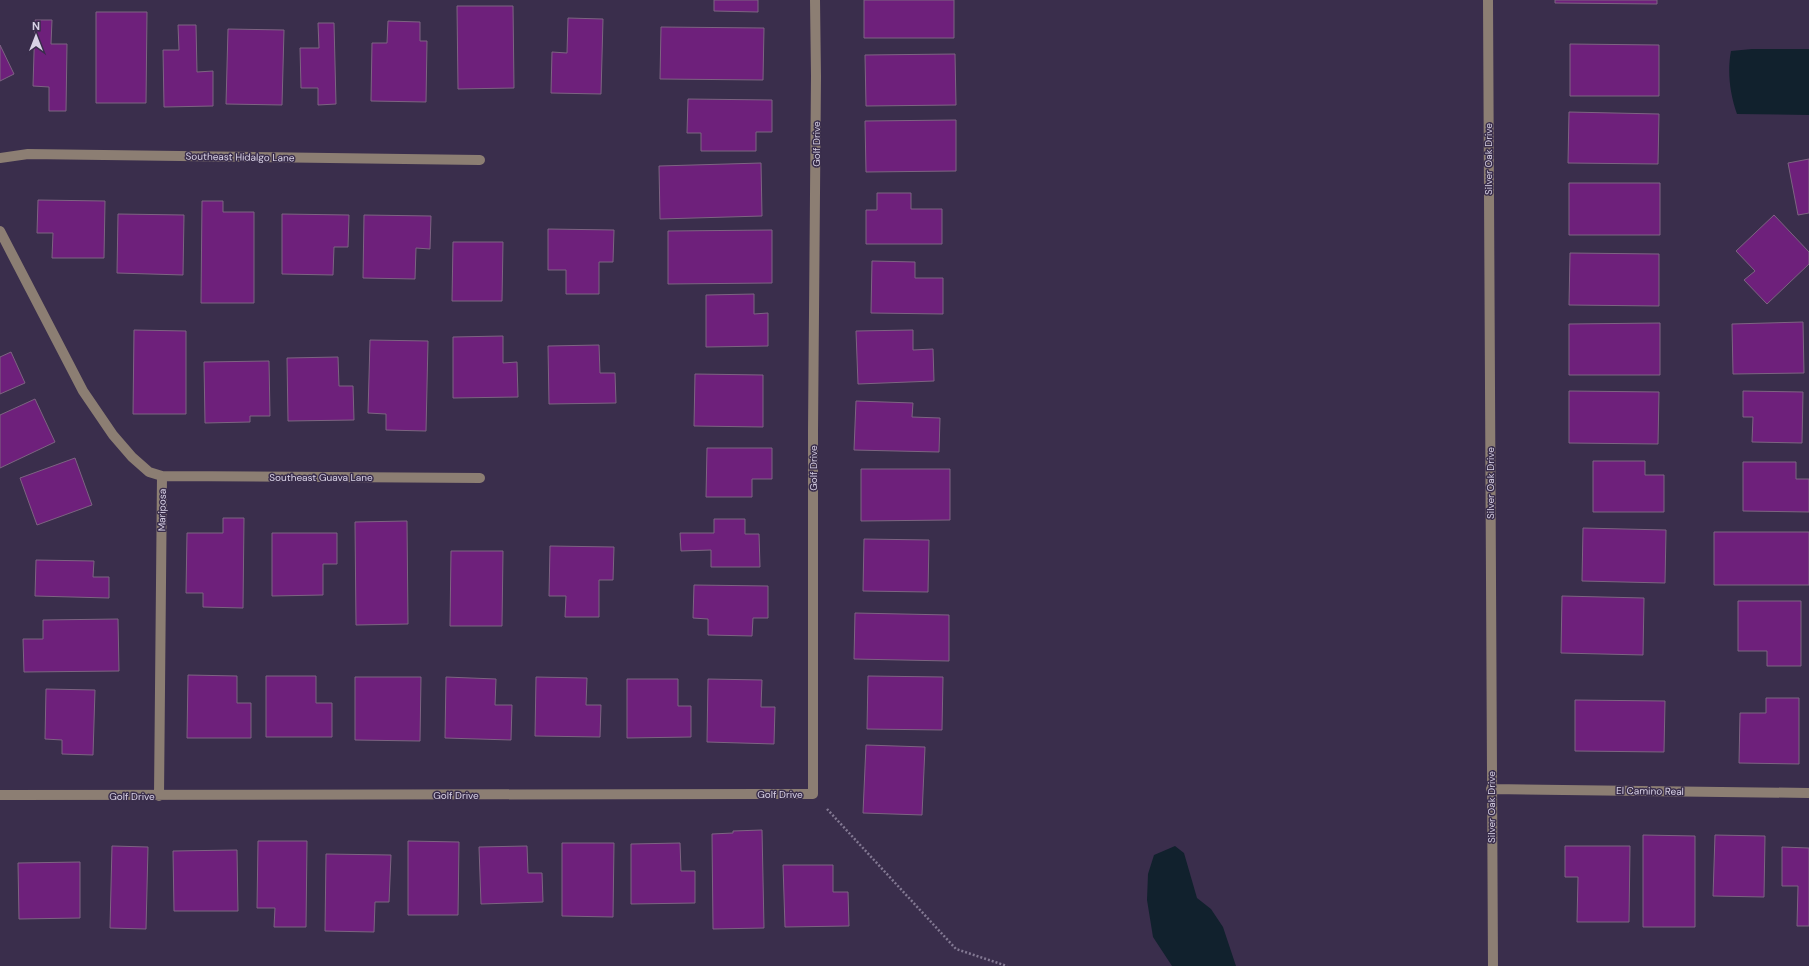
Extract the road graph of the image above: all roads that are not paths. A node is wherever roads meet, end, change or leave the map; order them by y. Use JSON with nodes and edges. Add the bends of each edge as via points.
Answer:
{"nodes":[{"id":1,"x":815,"y":0,"type":"edge"},
{"id":2,"x":1488,"y":0,"type":"edge"},
{"id":3,"x":0,"y":158,"type":"edge"},
{"id":4,"x":480,"y":160,"type":"dead end"},
{"id":5,"x":0,"y":231,"type":"edge"},
{"id":6,"x":162,"y":476,"type":"junction"},
{"id":7,"x":480,"y":478,"type":"dead end"},
{"id":8,"x":1491,"y":789,"type":"junction"},
{"id":9,"x":1809,"y":793,"type":"edge"},
{"id":10,"x":0,"y":795,"type":"edge"},
{"id":11,"x":159,"y":796,"type":"junction"},
{"id":12,"x":1493,"y":966,"type":"edge"}],
"edges":[{"from":1,"to":11,"type":"street","name":"Golf Drive","via":[[813,794]]},
{"from":2,"to":8,"type":"street","name":"Silver Oak Drive"},
{"from":3,"to":4,"type":"street","name":"Southeast Hidalgo Lane","via":[[28,154]]},
{"from":5,"to":6,"type":"street","name":"Mariposa","via":[[83,391],[113,435],[132,457],[149,472]]},
{"from":6,"to":7,"type":"street","name":"Southeast Guava Lane"},
{"from":6,"to":11,"type":"street","name":"Mariposa"},
{"from":8,"to":9,"type":"street","name":"El Camino Real"},
{"from":8,"to":12,"type":"street","name":"Silver Oak Drive"},
{"from":10,"to":11,"type":"street","name":"Golf Drive"}]}
